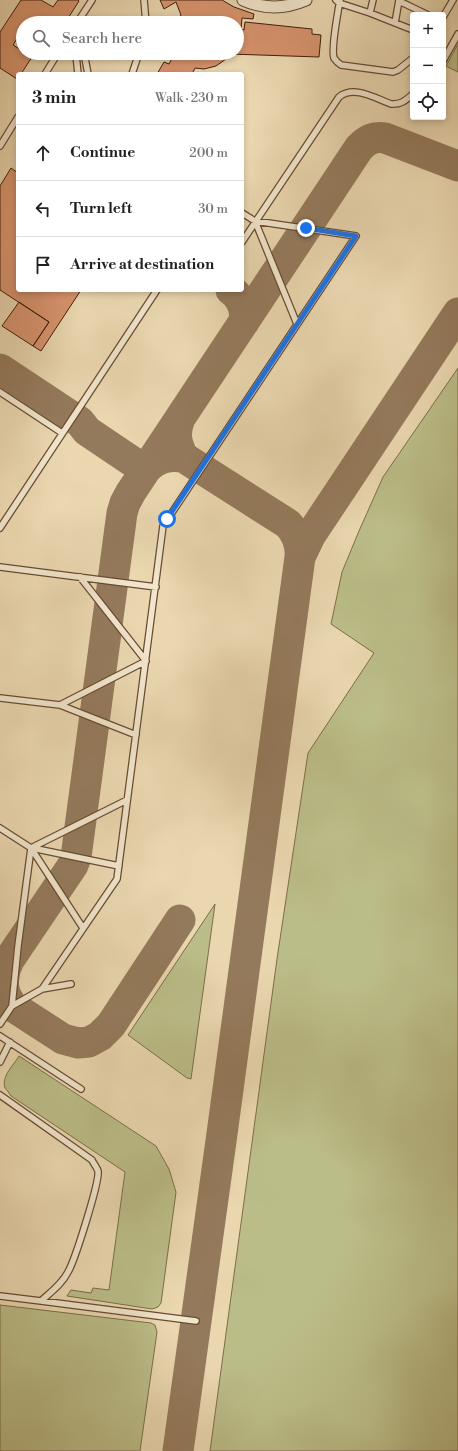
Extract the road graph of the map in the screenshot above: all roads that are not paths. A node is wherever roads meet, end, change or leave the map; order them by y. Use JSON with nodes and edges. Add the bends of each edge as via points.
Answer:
{"nodes":[{"id":1,"x":92,"y":0,"type":"edge"},
{"id":2,"x":144,"y":0,"type":"edge"},
{"id":3,"x":243,"y":0,"type":"edge"},
{"id":4,"x":306,"y":0,"type":"edge"},
{"id":5,"x":372,"y":0,"type":"edge"},
{"id":6,"x":399,"y":0,"type":"edge"},
{"id":7,"x":453,"y":0,"type":"edge"},
{"id":8,"x":338,"y":1,"type":"edge"},
{"id":9,"x":422,"y":12,"type":"edge"},
{"id":10,"x":446,"y":12,"type":"edge"},
{"id":11,"x":370,"y":13,"type":"junction"},
{"id":12,"x":82,"y":16,"type":"edge"},
{"id":13,"x":145,"y":16,"type":"edge"},
{"id":14,"x":395,"y":23,"type":"junction"},
{"id":15,"x":410,"y":29,"type":"edge"},
{"id":16,"x":458,"y":34,"type":"edge"},
{"id":17,"x":446,"y":56,"type":"edge"},
{"id":18,"x":54,"y":60,"type":"edge"},
{"id":19,"x":77,"y":60,"type":"edge"},
{"id":20,"x":85,"y":60,"type":"edge"},
{"id":21,"x":137,"y":60,"type":"edge"},
{"id":22,"x":410,"y":60,"type":"edge"},
{"id":23,"x":46,"y":72,"type":"edge"},
{"id":24,"x":78,"y":72,"type":"edge"},
{"id":25,"x":88,"y":72,"type":"edge"},
{"id":26,"x":133,"y":72,"type":"edge"},
{"id":27,"x":410,"y":97,"type":"edge"},
{"id":28,"x":16,"y":120,"type":"edge"},
{"id":29,"x":0,"y":146,"type":"edge"},
{"id":30,"x":244,"y":214,"type":"edge"},
{"id":31,"x":255,"y":221,"type":"junction"},
{"id":32,"x":244,"y":239,"type":"edge"},
{"id":33,"x":156,"y":292,"type":"edge"},
{"id":34,"x":297,"y":324,"type":"junction"},
{"id":35,"x":0,"y":392,"type":"edge"},
{"id":36,"x":62,"y":433,"type":"junction"},
{"id":37,"x":0,"y":528,"type":"edge"},
{"id":38,"x":0,"y":566,"type":"edge"},
{"id":39,"x":80,"y":577,"type":"junction"},
{"id":40,"x":156,"y":587,"type":"junction"},
{"id":41,"x":146,"y":661,"type":"junction"},
{"id":42,"x":0,"y":698,"type":"edge"},
{"id":43,"x":60,"y":705,"type":"junction"},
{"id":44,"x":136,"y":735,"type":"junction"},
{"id":45,"x":127,"y":800,"type":"junction"},
{"id":46,"x":0,"y":828,"type":"edge"},
{"id":47,"x":31,"y":848,"type":"junction"},
{"id":48,"x":119,"y":866,"type":"junction"},
{"id":49,"x":83,"y":928,"type":"junction"},
{"id":50,"x":71,"y":984,"type":"dead end"},
{"id":51,"x":42,"y":989,"type":"junction"},
{"id":52,"x":12,"y":1006,"type":"junction"},
{"id":53,"x":0,"y":1024,"type":"edge"},
{"id":54,"x":0,"y":1036,"type":"edge"},
{"id":55,"x":10,"y":1042,"type":"junction"},
{"id":56,"x":0,"y":1062,"type":"edge"},
{"id":57,"x":81,"y":1089,"type":"dead end"},
{"id":58,"x":0,"y":1095,"type":"edge"},
{"id":59,"x":0,"y":1296,"type":"edge"},
{"id":60,"x":41,"y":1301,"type":"junction"},
{"id":61,"x":196,"y":1322,"type":"dead end"}],
"edges":[{"from":1,"to":12,"type":"lane"},
{"from":2,"to":13,"type":"lane"},
{"from":3,"to":4,"type":"street","via":[[275,7]]},
{"from":5,"to":11,"type":"lane"},
{"from":6,"to":9,"type":"lane"},
{"from":6,"to":14,"type":"lane"},
{"from":7,"to":10,"type":"lane"},
{"from":8,"to":11,"type":"lane"},
{"from":8,"to":22,"type":"lane","via":[[333,49],[337,62],[341,65],[393,72]]},
{"from":11,"to":14,"type":"lane"},
{"from":14,"to":15,"type":"lane"},
{"from":16,"to":17,"type":"lane"},
{"from":18,"to":23,"type":"lane"},
{"from":19,"to":24,"type":"lane"},
{"from":20,"to":25,"type":"lane"},
{"from":21,"to":26,"type":"lane"},
{"from":27,"to":31,"type":"lane","via":[[396,104],[355,92],[344,93],[339,97]]},
{"from":28,"to":29,"type":"lane"},
{"from":30,"to":31,"type":"lane"},
{"from":31,"to":32,"type":"lane"},
{"from":31,"to":34,"type":"lane"},
{"from":31,"to":34,"type":"lane","via":[[356,236]]},
{"from":33,"to":36,"type":"lane"},
{"from":34,"to":40,"type":"lane","via":[[163,526]]},
{"from":35,"to":36,"type":"lane"},
{"from":36,"to":37,"type":"lane"},
{"from":38,"to":39,"type":"lane"},
{"from":39,"to":40,"type":"lane"},
{"from":39,"to":41,"type":"lane"},
{"from":40,"to":41,"type":"lane"},
{"from":41,"to":43,"type":"lane"},
{"from":41,"to":44,"type":"lane"},
{"from":42,"to":43,"type":"lane"},
{"from":43,"to":44,"type":"lane"},
{"from":44,"to":45,"type":"lane"},
{"from":45,"to":47,"type":"lane"},
{"from":45,"to":48,"type":"lane"},
{"from":46,"to":47,"type":"lane"},
{"from":47,"to":48,"type":"lane"},
{"from":47,"to":49,"type":"lane"},
{"from":47,"to":52,"type":"lane"},
{"from":48,"to":49,"type":"lane","via":[[117,880]]},
{"from":49,"to":51,"type":"lane"},
{"from":50,"to":51,"type":"lane"},
{"from":51,"to":52,"type":"lane"},
{"from":52,"to":53,"type":"lane"},
{"from":54,"to":55,"type":"lane"},
{"from":55,"to":56,"type":"lane"},
{"from":55,"to":57,"type":"lane"},
{"from":58,"to":60,"type":"lane","via":[[92,1160],[98,1171],[79,1243],[68,1272],[56,1288]]},
{"from":59,"to":60,"type":"lane"},
{"from":60,"to":61,"type":"lane"}]}
